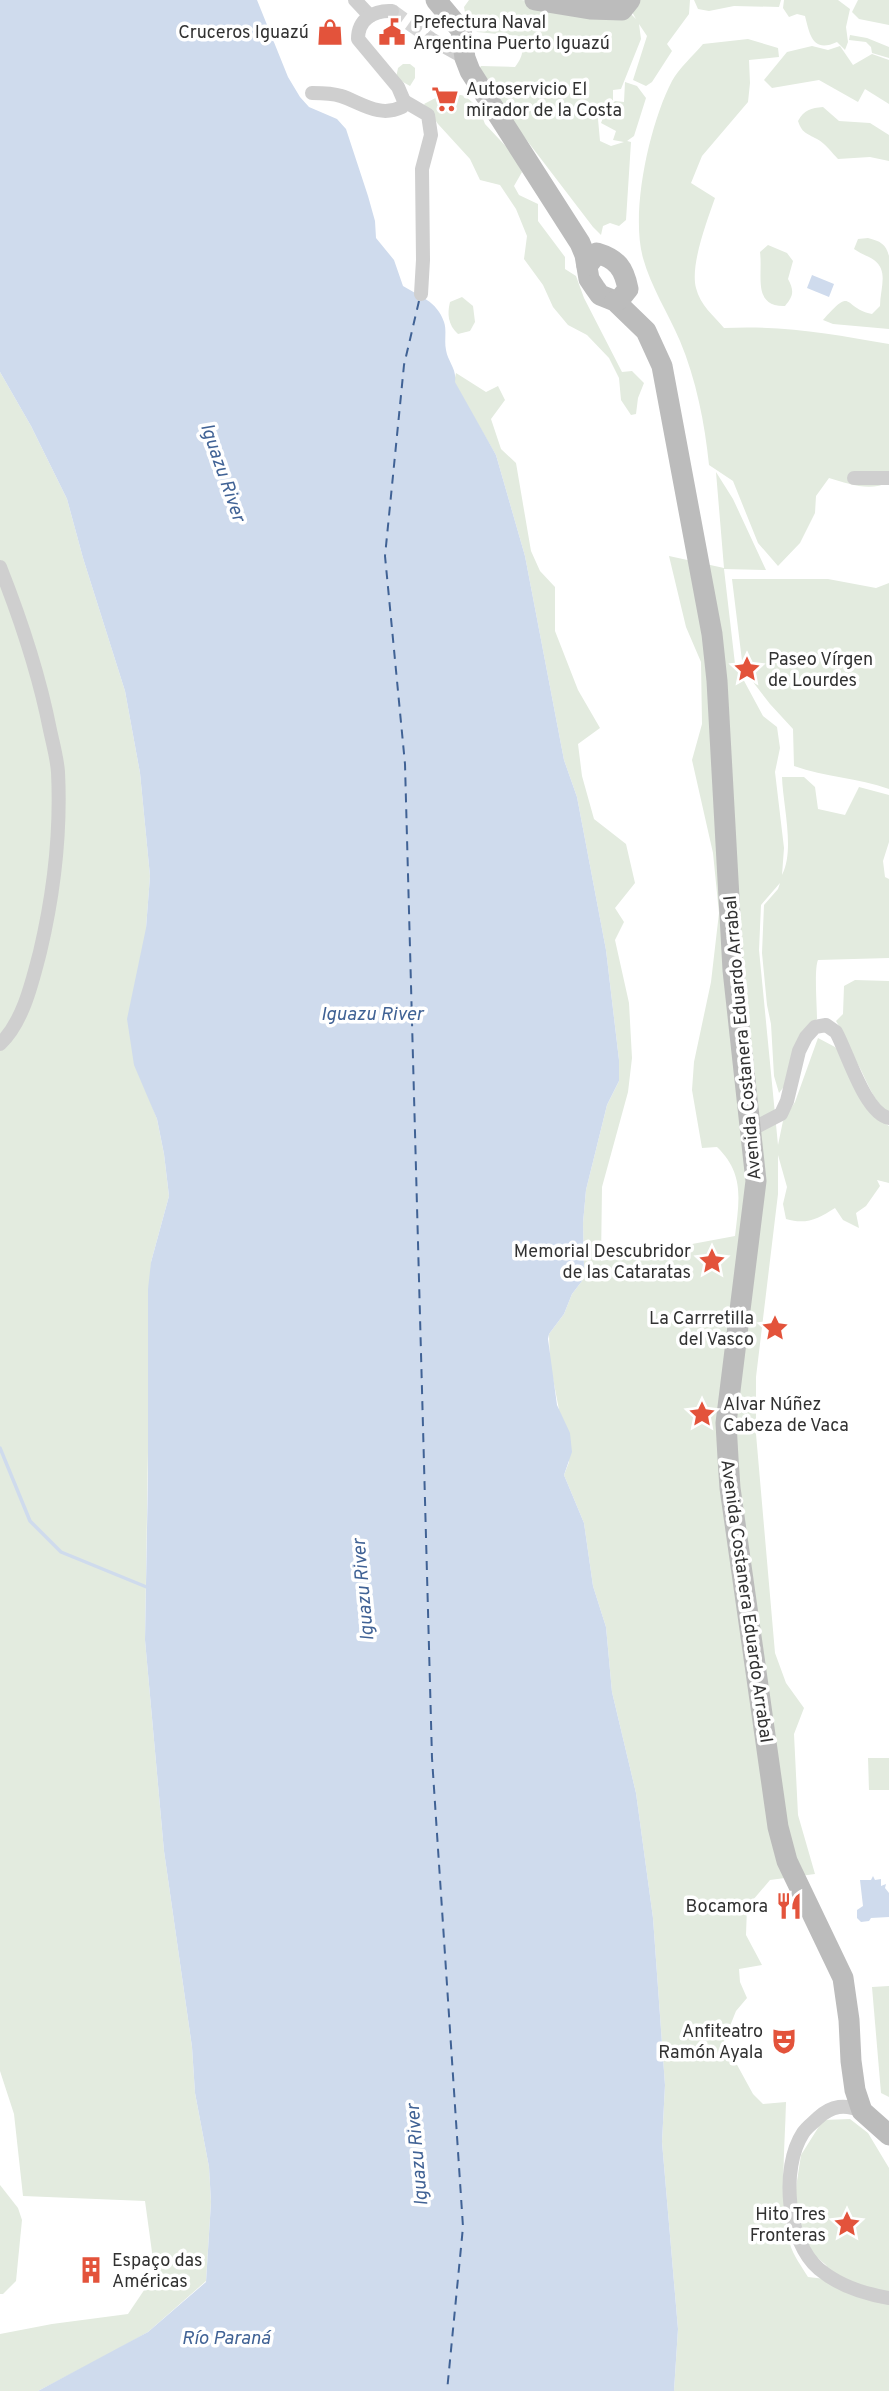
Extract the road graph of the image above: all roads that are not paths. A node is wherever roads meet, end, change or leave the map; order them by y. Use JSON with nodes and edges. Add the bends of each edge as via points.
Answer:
{"nodes":[{"id":1,"x":355,"y":0,"type":"edge"},
{"id":2,"x":436,"y":0,"type":"edge"},
{"id":3,"x":535,"y":0,"type":"edge"},
{"id":4,"x":630,"y":0,"type":"edge"},
{"id":5,"x":392,"y":11,"type":"dead end"},
{"id":6,"x":370,"y":16,"type":"junction"},
{"id":7,"x":431,"y":39,"type":"tunnel mouth"},
{"id":8,"x":465,"y":58,"type":"junction"},
{"id":9,"x":312,"y":93,"type":"dead end"},
{"id":10,"x":404,"y":102,"type":"junction"},
{"id":11,"x":588,"y":254,"type":"junction"},
{"id":12,"x":421,"y":293,"type":"dead end"},
{"id":13,"x":615,"y":301,"type":"junction"},
{"id":14,"x":855,"y":478,"type":"dead end"},
{"id":15,"x":889,"y":478,"type":"edge"},
{"id":16,"x":0,"y":567,"type":"edge"},
{"id":17,"x":0,"y":1044,"type":"edge"},
{"id":18,"x":889,"y":1118,"type":"edge"},
{"id":19,"x":750,"y":1130,"type":"junction"},
{"id":20,"x":862,"y":2111,"type":"junction"},
{"id":21,"x":889,"y":2135,"type":"edge"},
{"id":22,"x":889,"y":2298,"type":"edge"}],
"edges":[{"from":1,"to":6,"type":"street"},
{"from":2,"to":8,"type":"main road","via":[[461,30]]},
{"from":3,"to":4,"type":"main road","via":[[611,10],[622,10]]},
{"from":5,"to":6,"type":"street","via":[[378,10]]},
{"from":6,"to":10,"type":"street","via":[[358,30],[358,39],[398,87]]},
{"from":7,"to":8,"type":"street"},
{"from":8,"to":11,"type":"main road"},
{"from":9,"to":10,"type":"street","via":[[339,95],[367,108],[391,112]]},
{"from":10,"to":12,"type":"street","via":[[428,116],[431,135],[422,169]]},
{"from":11,"to":13,"type":"main road","name":"Avenida Costanera Eduardo Arrabal","via":[[589,279],[600,295]]},
{"from":11,"to":13,"type":"main road","via":[[618,261],[628,289]]},
{"from":13,"to":19,"type":"main road","name":"Avenida Costanera Eduardo Arrabal","via":[[646,331],[662,366],[712,634],[733,970]]},
{"from":14,"to":15,"type":"street"},
{"from":16,"to":17,"type":"street","via":[[22,624],[58,770],[58,840],[50,908],[35,973],[13,1031]]},
{"from":18,"to":19,"type":"street","via":[[868,1102],[836,1032],[826,1025],[815,1027],[806,1037],[780,1114]]},
{"from":19,"to":20,"type":"main road","name":"Avenida Costanera Eduardo Arrabal","via":[[757,1181],[726,1423],[730,1488],[778,1827],[787,1861],[843,1978],[853,2081]]},
{"from":20,"to":21,"type":"main road"},
{"from":20,"to":22,"type":"street","via":[[836,2106],[803,2132],[793,2154],[790,2200],[798,2235],[819,2269],[857,2290]]}]}
